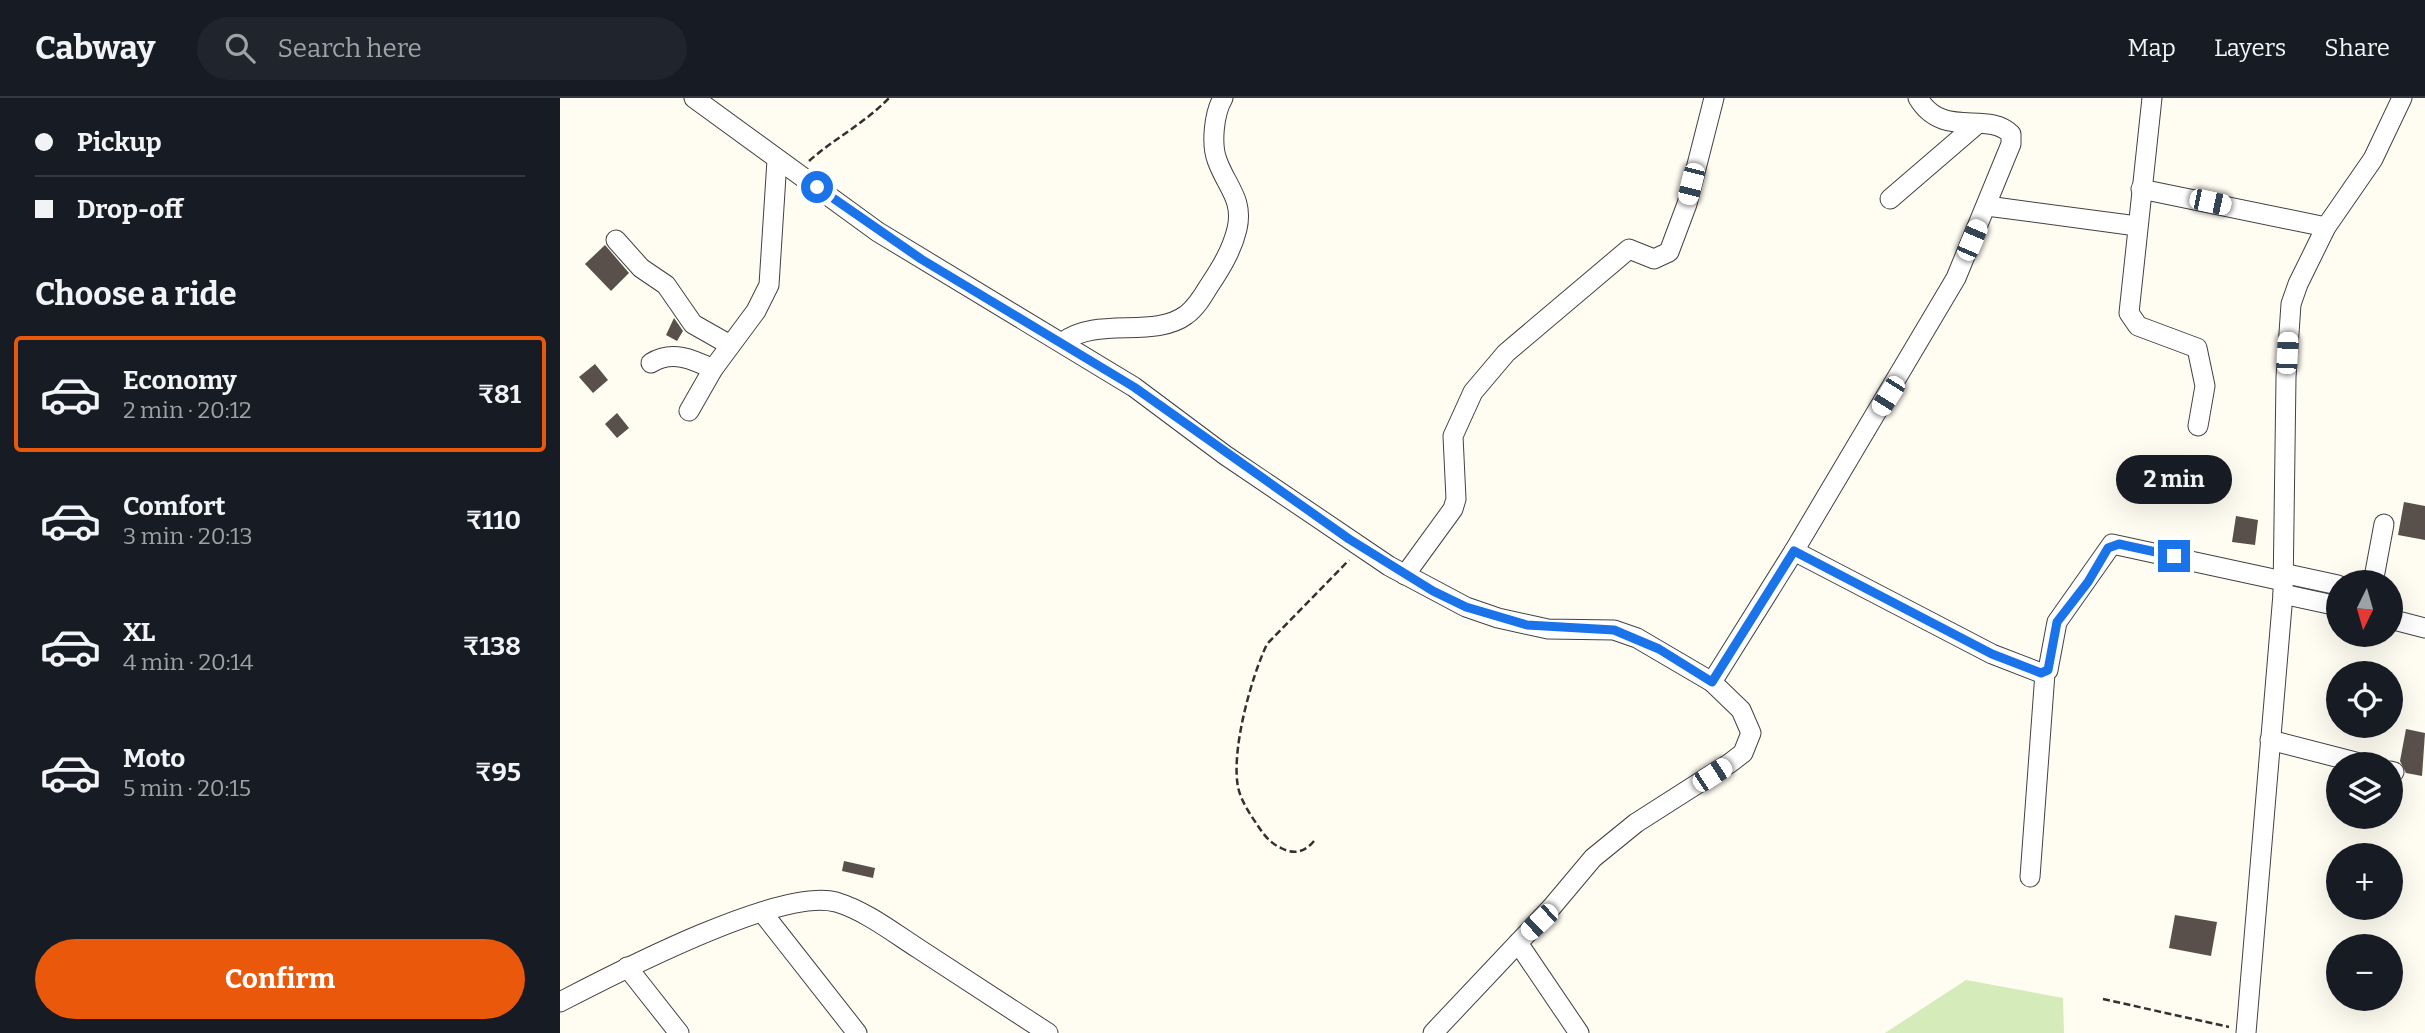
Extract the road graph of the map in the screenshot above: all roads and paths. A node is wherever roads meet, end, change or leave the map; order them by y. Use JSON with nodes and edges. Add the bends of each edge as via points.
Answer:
{"nodes":[{"id":1,"x":694,"y":98,"type":"edge"},
{"id":2,"x":890,"y":98,"type":"edge"},
{"id":3,"x":1223,"y":98,"type":"edge"},
{"id":4,"x":1714,"y":98,"type":"edge"},
{"id":5,"x":1918,"y":98,"type":"edge"},
{"id":6,"x":2152,"y":98,"type":"edge"},
{"id":7,"x":2402,"y":98,"type":"edge"},
{"id":8,"x":1976,"y":125,"type":"junction"},
{"id":9,"x":777,"y":160,"type":"junction"},
{"id":10,"x":796,"y":173,"type":"junction"},
{"id":11,"x":2141,"y":189,"type":"junction"},
{"id":12,"x":1890,"y":200,"type":"dead end"},
{"id":13,"x":1987,"y":206,"type":"junction"},
{"id":14,"x":2137,"y":226,"type":"junction"},
{"id":15,"x":2326,"y":227,"type":"junction"},
{"id":16,"x":616,"y":240,"type":"dead end"},
{"id":17,"x":1063,"y":342,"type":"junction"},
{"id":18,"x":730,"y":345,"type":"junction"},
{"id":19,"x":651,"y":363,"type":"dead end"},
{"id":20,"x":713,"y":369,"type":"junction"},
{"id":21,"x":689,"y":411,"type":"dead end"},
{"id":22,"x":2198,"y":426,"type":"dead end"},
{"id":23,"x":2384,"y":524,"type":"dead end"},
{"id":24,"x":1361,"y":547,"type":"junction"},
{"id":25,"x":1794,"y":551,"type":"junction"},
{"id":26,"x":2375,"y":570,"type":"edge"},
{"id":27,"x":1405,"y":575,"type":"junction"},
{"id":28,"x":2283,"y":582,"type":"junction"},
{"id":29,"x":2326,"y":584,"type":"edge"},
{"id":30,"x":2326,"y":601,"type":"edge"},
{"id":31,"x":2403,"y":622,"type":"edge"},
{"id":32,"x":2425,"y":628,"type":"edge"},
{"id":33,"x":2045,"y":673,"type":"junction"},
{"id":34,"x":1712,"y":682,"type":"junction"},
{"id":35,"x":2270,"y":740,"type":"junction"},
{"id":36,"x":2326,"y":754,"type":"edge"},
{"id":37,"x":1314,"y":841,"type":"dead end"},
{"id":38,"x":2030,"y":877,"type":"dead end"},
{"id":39,"x":762,"y":912,"type":"junction"},
{"id":40,"x":1518,"y":943,"type":"junction"},
{"id":41,"x":627,"y":967,"type":"junction"},
{"id":42,"x":2103,"y":999,"type":"dead end"},
{"id":43,"x":560,"y":1002,"type":"edge"},
{"id":44,"x":2246,"y":1032,"type":"edge"},
{"id":45,"x":679,"y":1033,"type":"edge"},
{"id":46,"x":857,"y":1033,"type":"edge"},
{"id":47,"x":1048,"y":1033,"type":"edge"},
{"id":48,"x":1433,"y":1033,"type":"edge"},
{"id":49,"x":1579,"y":1033,"type":"edge"}],
"edges":[{"from":1,"to":9,"type":"street"},
{"from":2,"to":10,"type":"path"},
{"from":3,"to":17,"type":"street","via":[[1216,118],[1216,157],[1240,211],[1222,267],[1184,317],[1160,324],[1086,331]]},
{"from":4,"to":27,"type":"street","via":[[1669,252],[1654,259],[1629,249],[1497,362],[1473,392],[1453,436],[1453,509]]},
{"from":5,"to":8,"type":"street","via":[[1939,118]]},
{"from":6,"to":11,"type":"street"},
{"from":7,"to":15,"type":"street","via":[[2373,159]]},
{"from":8,"to":12,"type":"street"},
{"from":8,"to":13,"type":"street","via":[[2004,128],[2011,134]]},
{"from":9,"to":10,"type":"street"},
{"from":9,"to":18,"type":"street","via":[[769,285]]},
{"from":10,"to":17,"type":"street","via":[[878,232]]},
{"from":11,"to":14,"type":"street"},
{"from":11,"to":15,"type":"street"},
{"from":13,"to":14,"type":"street"},
{"from":13,"to":25,"type":"street","via":[[1956,278]]},
{"from":14,"to":22,"type":"street","via":[[2130,318],[2138,326],[2197,348],[2205,386]]},
{"from":15,"to":28,"type":"street","via":[[2291,304]]},
{"from":16,"to":18,"type":"street","via":[[666,285],[693,324]]},
{"from":17,"to":24,"type":"street"},
{"from":18,"to":20,"type":"street"},
{"from":19,"to":20,"type":"street","via":[[678,356]]},
{"from":20,"to":21,"type":"street"},
{"from":23,"to":26,"type":"street"},
{"from":24,"to":27,"type":"street"},
{"from":24,"to":37,"type":"path","via":[[1267,644],[1259,659],[1237,756],[1242,798],[1272,843],[1294,852]]},
{"from":25,"to":33,"type":"street","via":[[1992,654]]},
{"from":25,"to":34,"type":"street"},
{"from":27,"to":34,"type":"street","via":[[1498,618],[1549,629],[1614,630],[1637,638]]},
{"from":28,"to":29,"type":"street"},
{"from":28,"to":30,"type":"street"},
{"from":28,"to":33,"type":"street","via":[[2112,544],[2057,622]]},
{"from":28,"to":35,"type":"street"},
{"from":31,"to":32,"type":"street"},
{"from":33,"to":38,"type":"street"},
{"from":34,"to":40,"type":"street","via":[[1748,720],[1751,733],[1742,753],[1610,842]]},
{"from":35,"to":36,"type":"street"},
{"from":35,"to":44,"type":"street"},
{"from":39,"to":41,"type":"street"},
{"from":39,"to":46,"type":"street"},
{"from":39,"to":47,"type":"street","via":[[821,901],[847,906]]},
{"from":40,"to":48,"type":"street"},
{"from":40,"to":49,"type":"street"},
{"from":41,"to":43,"type":"street"},
{"from":41,"to":45,"type":"street"},
{"from":42,"to":44,"type":"path"}]}
